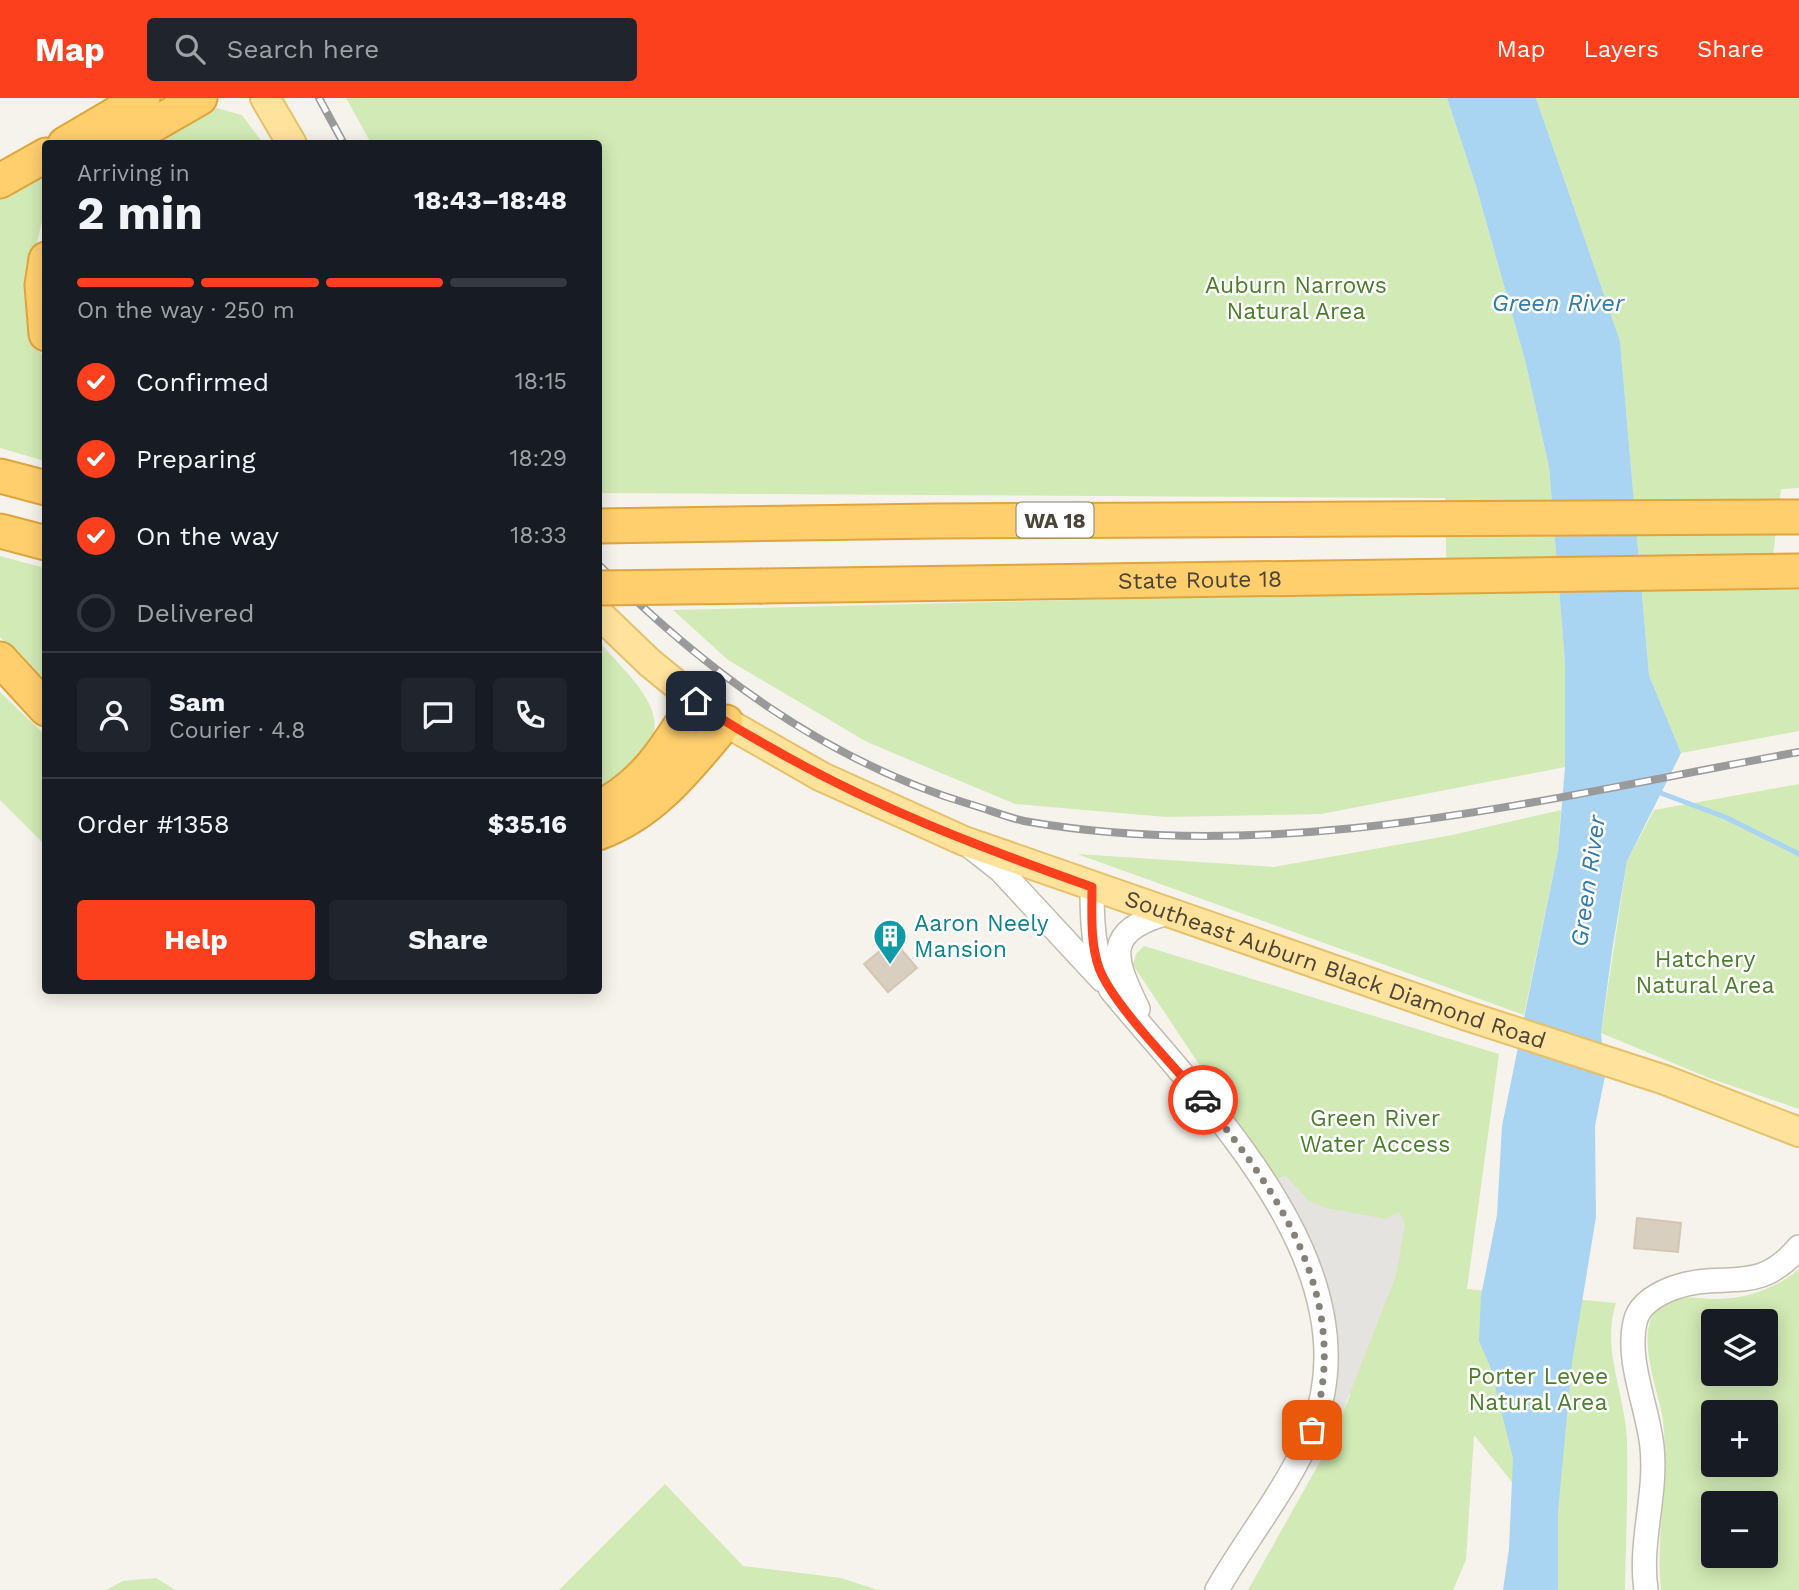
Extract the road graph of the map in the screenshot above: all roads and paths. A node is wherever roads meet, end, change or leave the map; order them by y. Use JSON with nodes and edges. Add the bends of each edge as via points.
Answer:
{"nodes":[{"id":1,"x":143,"y":98,"type":"edge"},
{"id":2,"x":200,"y":98,"type":"edge"},
{"id":3,"x":265,"y":98,"type":"edge"},
{"id":4,"x":72,"y":140,"type":"edge"},
{"id":5,"x":127,"y":140,"type":"edge"},
{"id":6,"x":290,"y":140,"type":"edge"},
{"id":7,"x":42,"y":157,"type":"edge"},
{"id":8,"x":0,"y":181,"type":"edge"},
{"id":9,"x":0,"y":476,"type":"edge"},
{"id":10,"x":42,"y":487,"type":"edge"},
{"id":11,"x":1796,"y":517,"type":"edge"},
{"id":12,"x":602,"y":519,"type":"edge"},
{"id":13,"x":658,"y":524,"type":"junction"},
{"id":14,"x":602,"y":526,"type":"edge"},
{"id":15,"x":0,"y":531,"type":"edge"},
{"id":16,"x":42,"y":542,"type":"edge"},
{"id":17,"x":1799,"y":571,"type":"edge"},
{"id":18,"x":602,"y":587,"type":"edge"},
{"id":19,"x":602,"y":617,"type":"edge"},
{"id":20,"x":0,"y":659,"type":"edge"},
{"id":21,"x":696,"y":701,"type":"junction"},
{"id":22,"x":42,"y":705,"type":"edge"},
{"id":23,"x":726,"y":722,"type":"junction"},
{"id":24,"x":602,"y":806,"type":"edge"},
{"id":25,"x":602,"y":831,"type":"edge"},
{"id":26,"x":964,"y":841,"type":"junction"},
{"id":27,"x":1092,"y":887,"type":"junction"},
{"id":28,"x":1168,"y":913,"type":"junction"},
{"id":29,"x":1111,"y":990,"type":"junction"},
{"id":30,"x":1171,"y":1062,"type":"junction"},
{"id":31,"x":1799,"y":1132,"type":"edge"},
{"id":32,"x":1799,"y":1247,"type":"edge"},
{"id":33,"x":1217,"y":1590,"type":"edge"},
{"id":34,"x":1646,"y":1590,"type":"edge"}],
"edges":[{"from":1,"to":4,"type":"highway"},
{"from":2,"to":5,"type":"highway"},
{"from":3,"to":6,"type":"main road"},
{"from":7,"to":8,"type":"highway"},
{"from":9,"to":10,"type":"highway"},
{"from":11,"to":13,"type":"highway","number":"WA 18"},
{"from":12,"to":13,"type":"highway"},
{"from":13,"to":14,"type":"highway","number":"WA 18"},
{"from":15,"to":16,"type":"highway"},
{"from":17,"to":18,"type":"highway","name":"State Route 18","bridge":true},
{"from":19,"to":21,"type":"main road","name":"Southeast Auburn Black Diamond Road"},
{"from":20,"to":22,"type":"highway"},
{"from":21,"to":23,"type":"main road","name":"Southeast Auburn Black Diamond Road"},
{"from":21,"to":24,"type":"highway","via":[[645,776]]},
{"from":23,"to":25,"type":"highway","via":[[669,788],[618,826]]},
{"from":23,"to":26,"type":"main road","name":"Southeast Auburn Black Diamond Road","via":[[822,777]]},
{"from":26,"to":27,"type":"main road","name":"Southeast Auburn Black Diamond Road"},
{"from":26,"to":29,"type":"street","via":[[1000,870]]},
{"from":27,"to":28,"type":"main road","name":"Southeast Auburn Black Diamond Road"},
{"from":27,"to":29,"type":"street","via":[[1094,947]]},
{"from":28,"to":30,"type":"street","via":[[1139,921],[1128,931],[1119,948],[1119,970]]},
{"from":28,"to":31,"type":"main road","name":"Southeast Auburn Black Diamond Road","via":[[1665,1080]]},
{"from":29,"to":30,"type":"street"},
{"from":30,"to":33,"type":"street","via":[[1224,1126],[1275,1200],[1310,1271],[1325,1338],[1321,1400],[1312,1430]]},
{"from":32,"to":34,"type":"street","via":[[1784,1265],[1767,1275],[1675,1287],[1642,1307],[1636,1318],[1632,1339],[1653,1466],[1643,1568]]}]}
